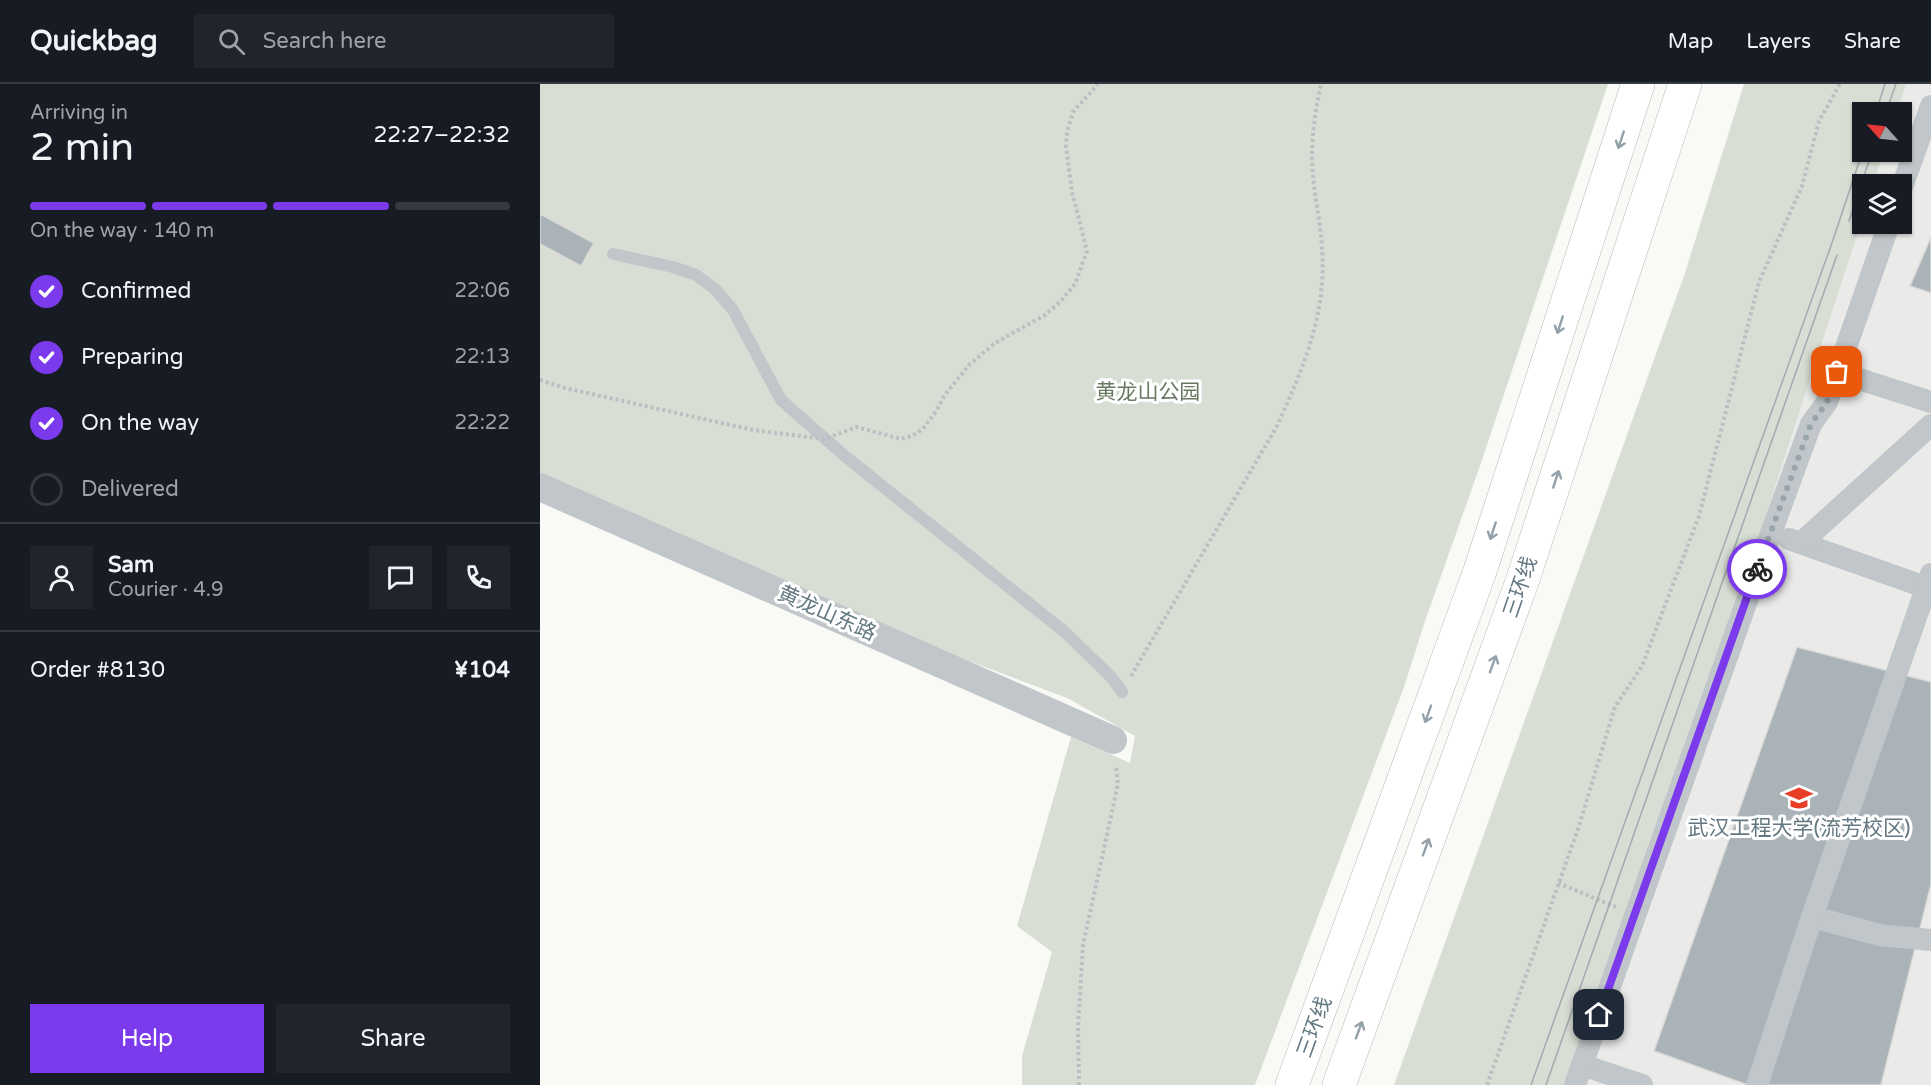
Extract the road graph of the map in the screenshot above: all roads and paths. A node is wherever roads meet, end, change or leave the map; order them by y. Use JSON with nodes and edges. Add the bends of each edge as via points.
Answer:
{"nodes":[{"id":1,"x":1098,"y":84,"type":"edge"},
{"id":2,"x":1321,"y":84,"type":"edge"},
{"id":3,"x":1638,"y":84,"type":"edge"},
{"id":4,"x":1685,"y":84,"type":"edge"},
{"id":5,"x":1840,"y":84,"type":"edge"},
{"id":6,"x":1931,"y":106,"type":"edge"},
{"id":7,"x":1907,"y":174,"type":"edge"},
{"id":8,"x":1885,"y":234,"type":"edge"},
{"id":9,"x":613,"y":254,"type":"dead end"},
{"id":10,"x":1837,"y":372,"type":"junction"},
{"id":11,"x":540,"y":380,"type":"edge"},
{"id":12,"x":1931,"y":402,"type":"edge"},
{"id":13,"x":1931,"y":425,"type":"edge"},
{"id":14,"x":824,"y":439,"type":"junction"},
{"id":15,"x":540,"y":487,"type":"edge"},
{"id":16,"x":1771,"y":533,"type":"junction"},
{"id":17,"x":1801,"y":543,"type":"junction"},
{"id":18,"x":1929,"y":583,"type":"edge"},
{"id":19,"x":1122,"y":692,"type":"joint"},
{"id":20,"x":1113,"y":740,"type":"joint"},
{"id":21,"x":1558,"y":883,"type":"junction"},
{"id":22,"x":1636,"y":913,"type":"junction"},
{"id":23,"x":1812,"y":917,"type":"junction"},
{"id":24,"x":1931,"y":940,"type":"edge"},
{"id":25,"x":1578,"y":1075,"type":"edge"},
{"id":26,"x":1637,"y":1084,"type":"edge"},
{"id":27,"x":1078,"y":1085,"type":"edge"},
{"id":28,"x":1292,"y":1085,"type":"edge"},
{"id":29,"x":1339,"y":1085,"type":"edge"},
{"id":30,"x":1488,"y":1085,"type":"edge"},
{"id":31,"x":1757,"y":1085,"type":"edge"}],
"edges":[{"from":1,"to":14,"type":"path","bridge":true,"via":[[1073,112],[1067,132],[1072,192],[1087,251],[1075,284],[1045,315],[1010,334],[970,364],[923,429],[912,436],[901,439],[857,427]]},
{"from":2,"to":19,"type":"path","via":[[1315,108],[1312,158],[1322,281],[1313,338],[1277,426]]},
{"from":3,"to":28,"type":"highway","name":"三环线","one_way":true,"via":[[1480,571]]},
{"from":29,"to":4,"type":"highway","name":"三环线","one_way":true,"via":[[1523,579]]},
{"from":5,"to":21,"type":"path","via":[[1819,121],[1802,186],[1759,282],[1699,516],[1642,666],[1615,706]]},
{"from":6,"to":7,"type":"street"},
{"from":8,"to":10,"type":"street"},
{"from":9,"to":14,"type":"lane","via":[[696,275],[715,290],[733,310],[781,400]]},
{"from":10,"to":12,"type":"street"},
{"from":10,"to":16,"type":"street","via":[[1827,402],[1811,424]]},
{"from":11,"to":14,"type":"path","bridge":true,"via":[[753,430]]},
{"from":13,"to":17,"type":"street"},
{"from":14,"to":19,"type":"lane","via":[[1066,633]]},
{"from":15,"to":20,"type":"street","name":"黄龙山东路"},
{"from":16,"to":17,"type":"street"},
{"from":16,"to":22,"type":"street"},
{"from":17,"to":18,"type":"street"},
{"from":18,"to":23,"type":"street"},
{"from":20,"to":27,"type":"path","via":[[1118,784],[1083,945]]},
{"from":21,"to":22,"type":"path"},
{"from":21,"to":30,"type":"path"},
{"from":22,"to":25,"type":"street"},
{"from":23,"to":24,"type":"street","via":[[1880,934]]},
{"from":23,"to":31,"type":"street"},
{"from":25,"to":26,"type":"street"}]}
